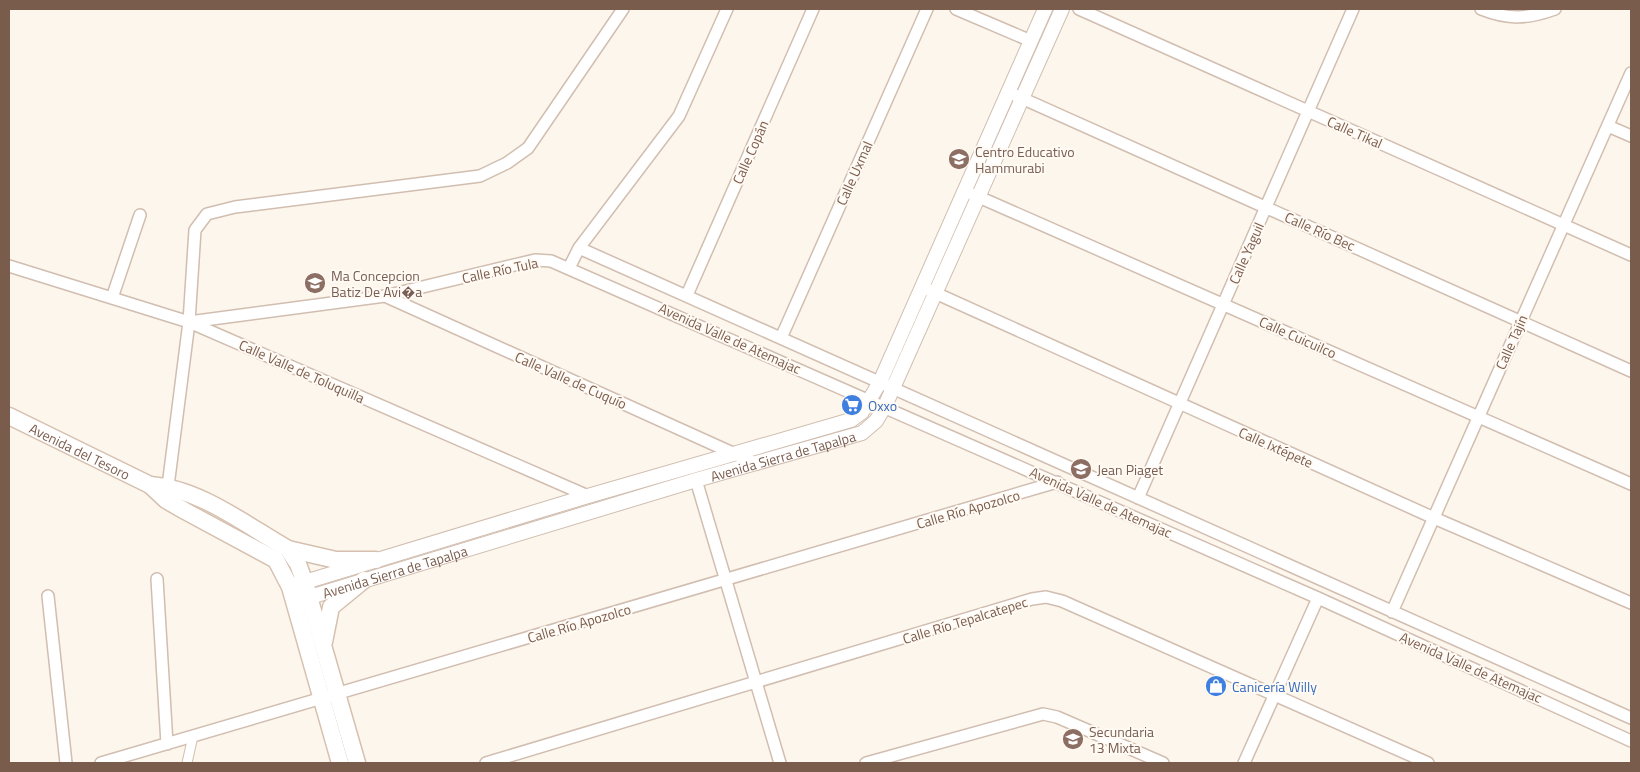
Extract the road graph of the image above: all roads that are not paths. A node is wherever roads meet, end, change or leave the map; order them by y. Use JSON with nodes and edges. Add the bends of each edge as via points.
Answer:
{"nodes":[{"id":1,"x":623,"y":9,"type":"edge"},
{"id":2,"x":727,"y":9,"type":"edge"},
{"id":3,"x":813,"y":9,"type":"edge"},
{"id":4,"x":927,"y":9,"type":"edge"},
{"id":5,"x":956,"y":9,"type":"edge"},
{"id":6,"x":1045,"y":9,"type":"edge"},
{"id":7,"x":1062,"y":9,"type":"edge"},
{"id":8,"x":1079,"y":9,"type":"edge"},
{"id":9,"x":1353,"y":9,"type":"edge"},
{"id":10,"x":1481,"y":9,"type":"edge"},
{"id":11,"x":1555,"y":9,"type":"edge"},
{"id":12,"x":1031,"y":42,"type":"junction"},
{"id":13,"x":1631,"y":72,"type":"edge"},
{"id":14,"x":1008,"y":92,"type":"junction"},
{"id":15,"x":1023,"y":98,"type":"junction"},
{"id":16,"x":1308,"y":111,"type":"junction"},
{"id":17,"x":1608,"y":126,"type":"junction"},
{"id":18,"x":1631,"y":136,"type":"edge"},
{"id":19,"x":965,"y":191,"type":"junction"},
{"id":20,"x":979,"y":197,"type":"junction"},
{"id":21,"x":1266,"y":207,"type":"junction"},
{"id":22,"x":140,"y":215,"type":"dead end"},
{"id":23,"x":1564,"y":224,"type":"junction"},
{"id":24,"x":579,"y":248,"type":"junction"},
{"id":25,"x":1631,"y":255,"type":"edge"},
{"id":26,"x":9,"y":266,"type":"edge"},
{"id":27,"x":569,"y":268,"type":"junction"},
{"id":28,"x":922,"y":287,"type":"junction"},
{"id":29,"x":937,"y":293,"type":"junction"},
{"id":30,"x":687,"y":295,"type":"junction"},
{"id":31,"x":385,"y":296,"type":"junction"},
{"id":32,"x":112,"y":298,"type":"junction"},
{"id":33,"x":1223,"y":304,"type":"junction"},
{"id":34,"x":189,"y":322,"type":"junction"},
{"id":35,"x":1520,"y":322,"type":"junction"},
{"id":36,"x":781,"y":338,"type":"junction"},
{"id":37,"x":1631,"y":371,"type":"edge"},
{"id":38,"x":880,"y":382,"type":"junction"},
{"id":39,"x":893,"y":388,"type":"junction"},
{"id":40,"x":870,"y":400,"type":"junction"},
{"id":41,"x":1179,"y":404,"type":"junction"},
{"id":42,"x":885,"y":406,"type":"junction"},
{"id":43,"x":1478,"y":417,"type":"junction"},
{"id":44,"x":11,"y":419,"type":"edge"},
{"id":45,"x":735,"y":454,"type":"junction"},
{"id":46,"x":757,"y":464,"type":"junction"},
{"id":47,"x":696,"y":480,"type":"junction"},
{"id":48,"x":1057,"y":482,"type":"junction"},
{"id":49,"x":1631,"y":484,"type":"edge"},
{"id":50,"x":167,"y":493,"type":"junction"},
{"id":51,"x":588,"y":496,"type":"junction"},
{"id":52,"x":1138,"y":498,"type":"junction"},
{"id":53,"x":1434,"y":518,"type":"junction"},
{"id":54,"x":288,"y":549,"type":"junction"},
{"id":55,"x":376,"y":560,"type":"junction"},
{"id":56,"x":157,"y":579,"type":"dead end"},
{"id":57,"x":726,"y":579,"type":"junction"},
{"id":58,"x":364,"y":580,"type":"junction"},
{"id":59,"x":300,"y":592,"type":"junction"},
{"id":60,"x":48,"y":596,"type":"dead end"},
{"id":61,"x":1318,"y":598,"type":"junction"},
{"id":62,"x":1631,"y":603,"type":"edge"},
{"id":63,"x":1392,"y":612,"type":"junction"},
{"id":64,"x":323,"y":646,"type":"junction"},
{"id":65,"x":756,"y":684,"type":"junction"},
{"id":66,"x":329,"y":696,"type":"junction"},
{"id":67,"x":1274,"y":696,"type":"junction"},
{"id":68,"x":1631,"y":718,"type":"edge"},
{"id":69,"x":193,"y":736,"type":"junction"},
{"id":70,"x":1631,"y":740,"type":"edge"},
{"id":71,"x":167,"y":744,"type":"junction"},
{"id":72,"x":66,"y":763,"type":"edge"},
{"id":73,"x":101,"y":763,"type":"edge"},
{"id":74,"x":187,"y":763,"type":"edge"},
{"id":75,"x":340,"y":763,"type":"edge"},
{"id":76,"x":357,"y":763,"type":"edge"},
{"id":77,"x":486,"y":763,"type":"edge"},
{"id":78,"x":780,"y":763,"type":"edge"},
{"id":79,"x":866,"y":763,"type":"edge"},
{"id":80,"x":1163,"y":763,"type":"edge"},
{"id":81,"x":1244,"y":763,"type":"edge"},
{"id":82,"x":1428,"y":763,"type":"edge"}],
"edges":[{"from":1,"to":34,"type":"street","via":[[528,148],[507,164],[480,176],[235,207],[206,214],[195,230]]},
{"from":2,"to":24,"type":"street","via":[[679,116]]},
{"from":3,"to":30,"type":"street","name":"Calle Copán"},
{"from":4,"to":36,"type":"street","name":"Calle Uxmal"},
{"from":5,"to":12,"type":"street"},
{"from":6,"to":12,"type":"street","name":"Avenida Sierra de Tapalpa"},
{"from":7,"to":15,"type":"street","name":"Avenida Sierra de Tapalpa"},
{"from":8,"to":16,"type":"street","name":"Calle Tikal"},
{"from":9,"to":16,"type":"street","name":"Calle Yaguil"},
{"from":10,"to":11,"type":"street","via":[[1511,18]]},
{"from":12,"to":14,"type":"street","name":"Avenida Sierra de Tapalpa"},
{"from":13,"to":17,"type":"street","name":"Calle Tajín"},
{"from":14,"to":15,"type":"street","name":"Calle Río Bec"},
{"from":14,"to":19,"type":"street","name":"Avenida Sierra de Tapalpa"},
{"from":15,"to":20,"type":"street","name":"Avenida Sierra de Tapalpa"},
{"from":15,"to":21,"type":"street","name":"Calle Río Bec"},
{"from":16,"to":21,"type":"street","name":"Calle Yaguil"},
{"from":16,"to":23,"type":"street","name":"Calle Tikal"},
{"from":17,"to":18,"type":"street"},
{"from":17,"to":23,"type":"street","name":"Calle Tajín"},
{"from":19,"to":20,"type":"street","name":"Calle Cuicuilco"},
{"from":19,"to":28,"type":"street","name":"Avenida Sierra de Tapalpa"},
{"from":20,"to":29,"type":"street","name":"Avenida Sierra de Tapalpa"},
{"from":20,"to":33,"type":"street","name":"Calle Cuicuilco"},
{"from":21,"to":33,"type":"street","name":"Calle Yaguil"},
{"from":21,"to":35,"type":"street","name":"Calle Río Bec"},
{"from":22,"to":32,"type":"street"},
{"from":23,"to":25,"type":"street","name":"Calle Tikal"},
{"from":23,"to":35,"type":"street","name":"Calle Tajín"},
{"from":24,"to":27,"type":"street"},
{"from":24,"to":30,"type":"street","name":"Avenida Valle de Atemajac"},
{"from":26,"to":32,"type":"street","name":"Calle Valle de Toluquilla"},
{"from":27,"to":31,"type":"street","name":"Calle Río Tula","via":[[551,261],[535,260]]},
{"from":27,"to":40,"type":"street","name":"Avenida Valle de Atemajac"},
{"from":28,"to":29,"type":"street","name":"Calle Ixtépete"},
{"from":28,"to":38,"type":"street","name":"Avenida Sierra de Tapalpa"},
{"from":29,"to":39,"type":"street","name":"Avenida Sierra de Tapalpa"},
{"from":29,"to":41,"type":"street","name":"Calle Ixtépete"},
{"from":30,"to":36,"type":"street","name":"Avenida Valle de Atemajac"},
{"from":31,"to":34,"type":"street","name":"Calle Río Tula"},
{"from":31,"to":45,"type":"street","name":"Calle Valle de Cuquío"},
{"from":32,"to":34,"type":"street","name":"Calle Valle de Toluquilla"},
{"from":33,"to":41,"type":"street","name":"Calle Yaguil"},
{"from":33,"to":43,"type":"street","name":"Calle Cuicuilco"},
{"from":34,"to":50,"type":"street"},
{"from":34,"to":51,"type":"street","name":"Calle Valle de Toluquilla"},
{"from":35,"to":37,"type":"street","name":"Calle Río Bec"},
{"from":35,"to":43,"type":"street","name":"Calle Tajín"},
{"from":36,"to":38,"type":"street","name":"Avenida Valle de Atemajac"},
{"from":38,"to":39,"type":"street","name":"Avenida Valle de Atemajac"},
{"from":38,"to":40,"type":"street","name":"Avenida Sierra de Tapalpa"},
{"from":39,"to":42,"type":"street","name":"Avenida Sierra de Tapalpa"},
{"from":39,"to":52,"type":"street","name":"Avenida Valle de Atemajac"},
{"from":40,"to":42,"type":"street","name":"Avenida Valle de Atemajac"},
{"from":40,"to":45,"type":"street","name":"Avenida Sierra de Tapalpa","via":[[851,420]]},
{"from":41,"to":52,"type":"street","name":"Calle Yaguil"},
{"from":41,"to":53,"type":"street","name":"Calle Ixtépete"},
{"from":42,"to":46,"type":"street","name":"Avenida Sierra de Tapalpa","via":[[876,421],[862,433]]},
{"from":42,"to":48,"type":"street","name":"Avenida Valle de Atemajac"},
{"from":43,"to":49,"type":"street","name":"Calle Cuicuilco"},
{"from":43,"to":53,"type":"street","name":"Calle Tajín"},
{"from":44,"to":50,"type":"main road","name":"Avenida del Tesoro"},
{"from":45,"to":46,"type":"street","name":"Calle Valle de Cuquío"},
{"from":45,"to":51,"type":"street","name":"Avenida Sierra de Tapalpa"},
{"from":46,"to":47,"type":"street","name":"Avenida Sierra de Tapalpa"},
{"from":47,"to":57,"type":"street"},
{"from":47,"to":58,"type":"street","name":"Avenida Sierra de Tapalpa"},
{"from":48,"to":57,"type":"street","name":"Calle Río Apozolco"},
{"from":48,"to":61,"type":"street","name":"Avenida Valle de Atemajac"},
{"from":50,"to":54,"type":"main road","name":"Avenida Sierra de Tapalpa","via":[[193,494]]},
{"from":50,"to":59,"type":"main road","name":"Avenida Sierra de Tapalpa","via":[[276,560]]},
{"from":51,"to":55,"type":"street","name":"Avenida Sierra de Tapalpa"},
{"from":52,"to":63,"type":"street","name":"Avenida Valle de Atemajac"},
{"from":53,"to":62,"type":"street","name":"Calle Ixtépete"},
{"from":53,"to":63,"type":"street","name":"Calle Tajín"},
{"from":54,"to":55,"type":"main road","via":[[336,560]]},
{"from":54,"to":59,"type":"main road","name":"Avenida Sierra de Tapalpa","via":[[298,564]]},
{"from":55,"to":59,"type":"street","name":"Avenida Sierra de Tapalpa"},
{"from":56,"to":71,"type":"street"},
{"from":57,"to":65,"type":"street"},
{"from":57,"to":66,"type":"street","name":"Calle Río Apozolco"},
{"from":58,"to":59,"type":"street","name":"Avenida Sierra de Tapalpa"},
{"from":58,"to":64,"type":"main road","via":[[331,607]]},
{"from":59,"to":64,"type":"main road","name":"Avenida Sierra de Tapalpa"},
{"from":59,"to":66,"type":"main road","name":"Avenida Sierra de Tapalpa"},
{"from":60,"to":72,"type":"street"},
{"from":61,"to":67,"type":"street"},
{"from":61,"to":70,"type":"street","name":"Avenida Valle de Atemajac"},
{"from":63,"to":68,"type":"street","name":"Avenida Valle de Atemajac"},
{"from":64,"to":66,"type":"main road","name":"Avenida Sierra de Tapalpa"},
{"from":65,"to":67,"type":"street","name":"Calle Río Tepalcatepec","via":[[1046,597],[1062,601]]},
{"from":65,"to":77,"type":"street","name":"Calle Río Tepalcatepec"},
{"from":65,"to":78,"type":"street"},
{"from":66,"to":69,"type":"street","name":"Calle Río Apozolco"},
{"from":66,"to":75,"type":"main road","name":"Avenida Sierra de Tapalpa"},
{"from":66,"to":76,"type":"main road","name":"Avenida Sierra de Tapalpa"},
{"from":67,"to":81,"type":"street"},
{"from":67,"to":82,"type":"street","name":"Calle Río Tepalcatepec"},
{"from":69,"to":71,"type":"street","name":"Calle Río Apozolco"},
{"from":69,"to":74,"type":"street"},
{"from":71,"to":73,"type":"street","name":"Calle Río Apozolco"},
{"from":79,"to":80,"type":"street","via":[[1043,714],[1057,717]]}]}
